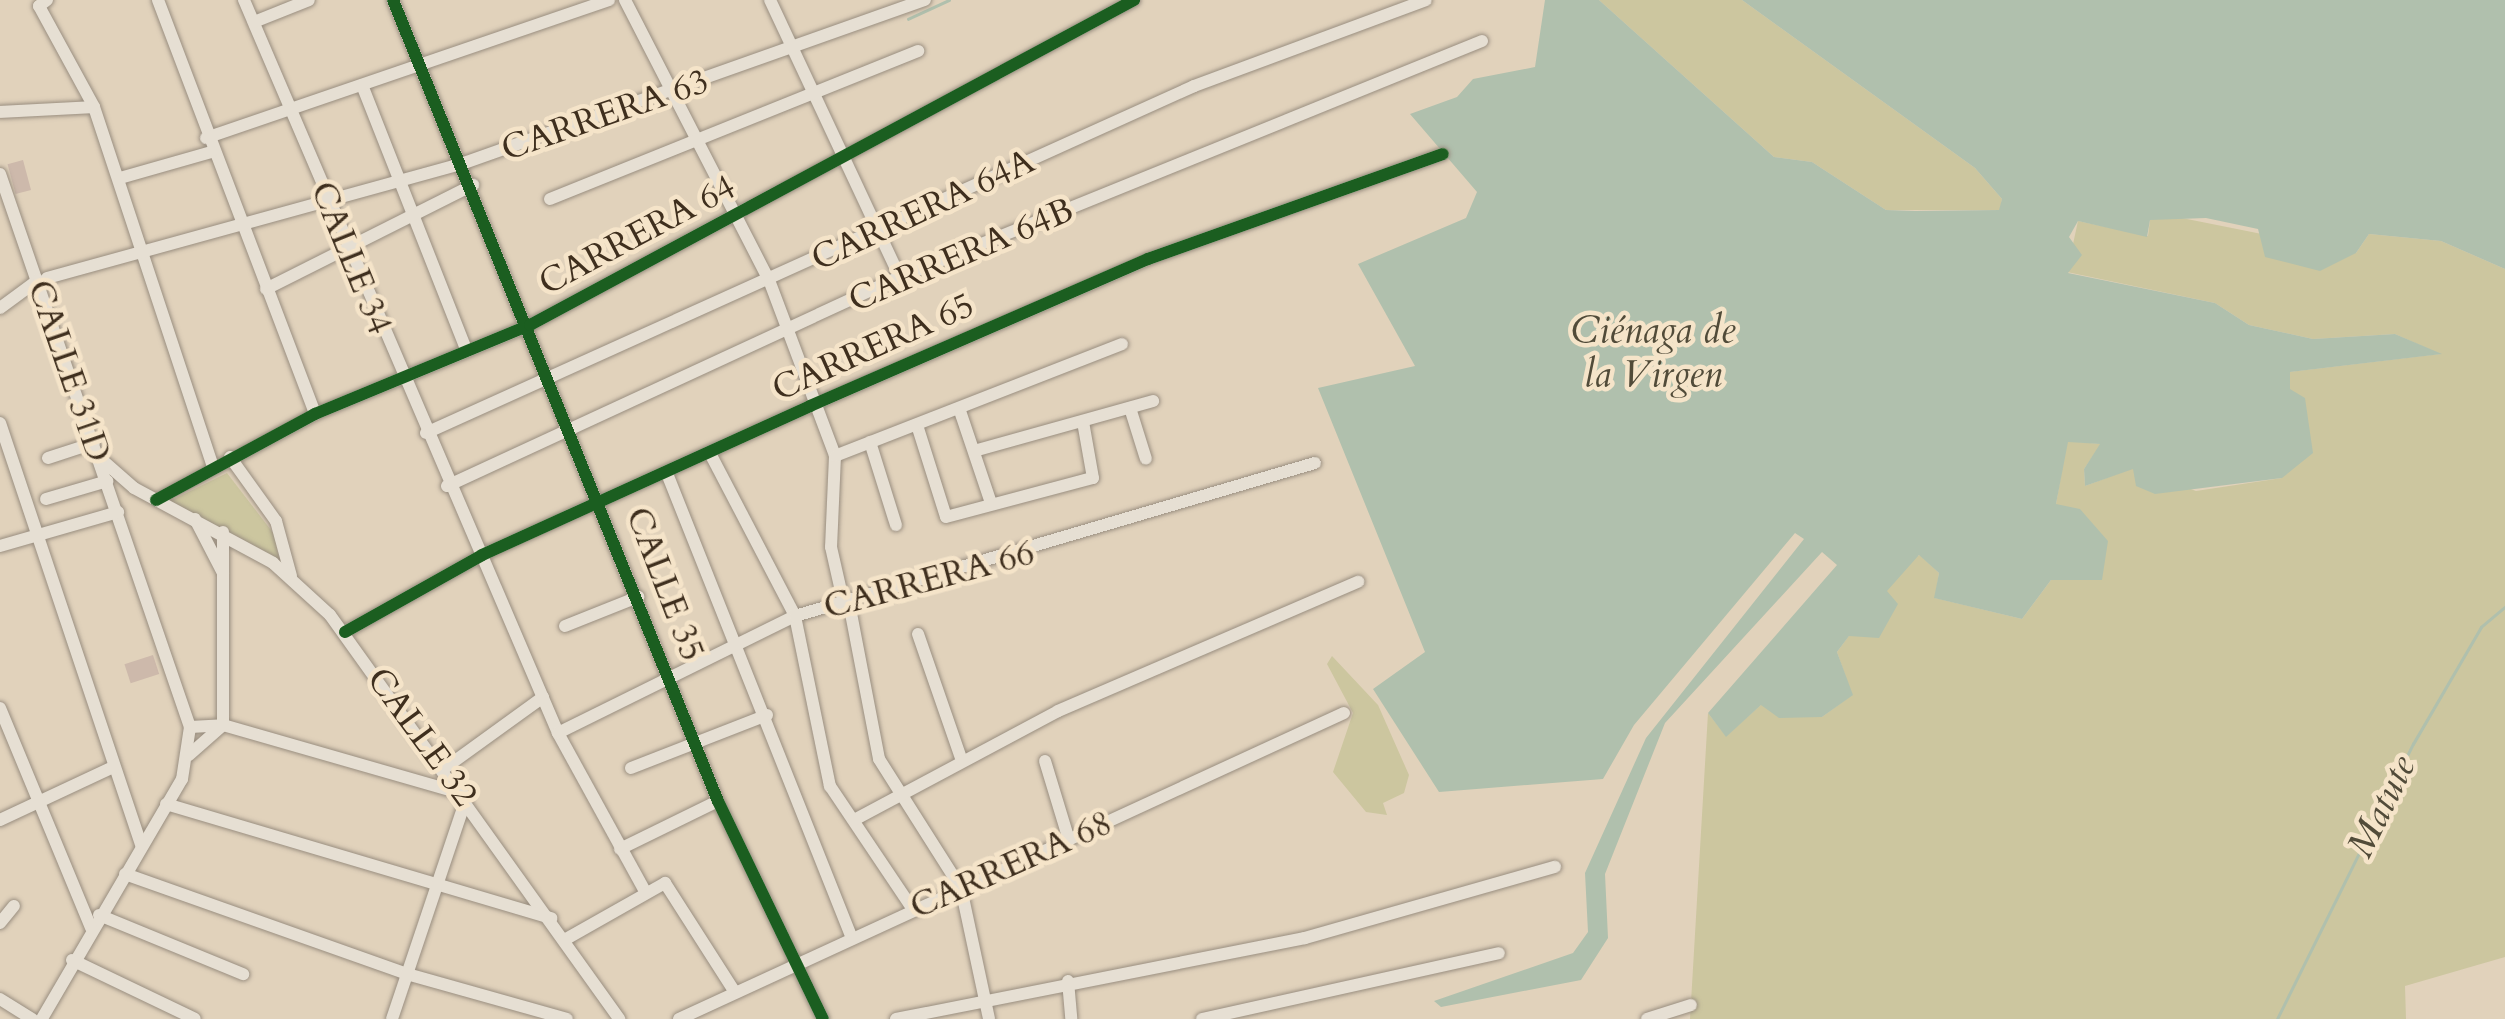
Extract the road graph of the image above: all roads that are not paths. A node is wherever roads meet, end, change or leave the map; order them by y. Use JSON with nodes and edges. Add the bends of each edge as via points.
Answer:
{"nodes":[{"id":1,"x":158,"y":0,"type":"edge"},
{"id":2,"x":244,"y":0,"type":"edge"},
{"id":3,"x":309,"y":0,"type":"edge"},
{"id":4,"x":393,"y":0,"type":"edge"},
{"id":5,"x":609,"y":0,"type":"edge"},
{"id":6,"x":625,"y":0,"type":"edge"},
{"id":7,"x":770,"y":0,"type":"edge"},
{"id":8,"x":925,"y":0,"type":"edge"},
{"id":9,"x":1134,"y":0,"type":"edge"},
{"id":10,"x":1426,"y":0,"type":"edge"},
{"id":11,"x":43,"y":3,"type":"edge"},
{"id":12,"x":254,"y":22,"type":"junction"},
{"id":13,"x":1482,"y":42,"type":"dead end"},
{"id":14,"x":918,"y":51,"type":"dead end"},
{"id":15,"x":792,"y":52,"type":"junction"},
{"id":16,"x":421,"y":65,"type":"junction"},
{"id":17,"x":362,"y":86,"type":"junction"},
{"id":18,"x":669,"y":93,"type":"junction"},
{"id":19,"x":812,"y":100,"type":"junction"},
{"id":20,"x":94,"y":107,"type":"junction"},
{"id":21,"x":0,"y":112,"type":"edge"},
{"id":22,"x":290,"y":112,"type":"junction"},
{"id":23,"x":695,"y":142,"type":"junction"},
{"id":24,"x":208,"y":145,"type":"junction"},
{"id":25,"x":1442,"y":154,"type":"dead end"},
{"id":26,"x":840,"y":161,"type":"junction"},
{"id":27,"x":464,"y":163,"type":"junction"},
{"id":28,"x":0,"y":174,"type":"edge"},
{"id":29,"x":120,"y":178,"type":"junction"},
{"id":30,"x":400,"y":182,"type":"junction"},
{"id":31,"x":473,"y":185,"type":"junction"},
{"id":32,"x":550,"y":200,"type":"dead end"},
{"id":33,"x":329,"y":204,"type":"junction"},
{"id":34,"x":738,"y":217,"type":"junction"},
{"id":35,"x":414,"y":219,"type":"junction"},
{"id":36,"x":238,"y":224,"type":"junction"},
{"id":37,"x":878,"y":229,"type":"junction"},
{"id":38,"x":144,"y":252,"type":"junction"},
{"id":39,"x":348,"y":252,"type":"junction"},
{"id":40,"x":900,"y":278,"type":"junction"},
{"id":41,"x":42,"y":279,"type":"junction"},
{"id":42,"x":769,"y":280,"type":"junction"},
{"id":43,"x":266,"y":289,"type":"junction"},
{"id":44,"x":0,"y":308,"type":"edge"},
{"id":45,"x":530,"y":324,"type":"junction"},
{"id":46,"x":785,"y":333,"type":"junction"},
{"id":47,"x":1122,"y":344,"type":"dead end"},
{"id":48,"x":467,"y":351,"type":"junction"},
{"id":49,"x":401,"y":377,"type":"junction"},
{"id":50,"x":553,"y":382,"type":"junction"},
{"id":51,"x":1153,"y":400,"type":"dead end"},
{"id":52,"x":810,"y":406,"type":"junction"},
{"id":53,"x":1130,"y":408,"type":"junction"},
{"id":54,"x":960,"y":411,"type":"junction"},
{"id":55,"x":315,"y":414,"type":"junction"},
{"id":56,"x":1082,"y":422,"type":"junction"},
{"id":57,"x":0,"y":423,"type":"edge"},
{"id":58,"x":917,"y":425,"type":"junction"},
{"id":59,"x":574,"y":432,"type":"junction"},
{"id":60,"x":426,"y":433,"type":"junction"},
{"id":61,"x":870,"y":442,"type":"junction"},
{"id":62,"x":94,"y":443,"type":"junction"},
{"id":63,"x":974,"y":452,"type":"junction"},
{"id":64,"x":835,"y":456,"type":"junction"},
{"id":65,"x":230,"y":457,"type":"junction"},
{"id":66,"x":712,"y":457,"type":"junction"},
{"id":67,"x":48,"y":458,"type":"dead end"},
{"id":68,"x":100,"y":458,"type":"junction"},
{"id":69,"x":1146,"y":458,"type":"dead end"},
{"id":70,"x":1315,"y":464,"type":"dead end"},
{"id":71,"x":213,"y":467,"type":"junction"},
{"id":72,"x":668,"y":476,"type":"junction"},
{"id":73,"x":108,"y":480,"type":"junction"},
{"id":74,"x":447,"y":486,"type":"junction"},
{"id":75,"x":46,"y":498,"type":"dead end"},
{"id":76,"x":156,"y":500,"type":"junction"},
{"id":77,"x":991,"y":503,"type":"junction"},
{"id":78,"x":603,"y":506,"type":"junction"},
{"id":79,"x":118,"y":512,"type":"junction"},
{"id":80,"x":195,"y":519,"type":"junction"},
{"id":81,"x":896,"y":525,"type":"dead end"},
{"id":82,"x":223,"y":532,"type":"junction"},
{"id":83,"x":36,"y":536,"type":"junction"},
{"id":84,"x":0,"y":546,"type":"edge"},
{"id":85,"x":482,"y":555,"type":"junction"},
{"id":86,"x":223,"y":572,"type":"junction"},
{"id":87,"x":291,"y":576,"type":"junction"},
{"id":88,"x":1358,"y":582,"type":"dead end"},
{"id":89,"x":638,"y":597,"type":"junction"},
{"id":90,"x":847,"y":603,"type":"junction"},
{"id":91,"x":795,"y":616,"type":"junction"},
{"id":92,"x":565,"y":626,"type":"dead end"},
{"id":93,"x":345,"y":632,"type":"junction"},
{"id":94,"x":918,"y":634,"type":"dead end"},
{"id":95,"x":740,"y":644,"type":"junction"},
{"id":96,"x":670,"y":680,"type":"junction"},
{"id":97,"x":543,"y":697,"type":"junction"},
{"id":98,"x":0,"y":708,"type":"edge"},
{"id":99,"x":767,"y":714,"type":"junction"},
{"id":100,"x":1344,"y":714,"type":"dead end"},
{"id":101,"x":222,"y":725,"type":"junction"},
{"id":102,"x":190,"y":726,"type":"junction"},
{"id":103,"x":558,"y":733,"type":"junction"},
{"id":104,"x":694,"y":742,"type":"junction"},
{"id":105,"x":189,"y":751,"type":"junction"},
{"id":106,"x":962,"y":761,"type":"junction"},
{"id":107,"x":1045,"y":761,"type":"dead end"},
{"id":108,"x":113,"y":768,"type":"junction"},
{"id":109,"x":445,"y":768,"type":"junction"},
{"id":110,"x":630,"y":768,"type":"dead end"},
{"id":111,"x":899,"y":794,"type":"junction"},
{"id":112,"x":464,"y":797,"type":"junction"},
{"id":113,"x":718,"y":801,"type":"junction"},
{"id":114,"x":33,"y":804,"type":"junction"},
{"id":115,"x":166,"y":804,"type":"junction"},
{"id":116,"x":0,"y":820,"type":"edge"},
{"id":117,"x":854,"y":820,"type":"junction"},
{"id":118,"x":1069,"y":840,"type":"junction"},
{"id":119,"x":141,"y":846,"type":"junction"},
{"id":120,"x":620,"y":849,"type":"junction"},
{"id":121,"x":1556,"y":867,"type":"dead end"},
{"id":122,"x":125,"y":874,"type":"junction"},
{"id":123,"x":433,"y":884,"type":"junction"},
{"id":124,"x":960,"y":888,"type":"junction"},
{"id":125,"x":645,"y":891,"type":"junction"},
{"id":126,"x":14,"y":906,"type":"dead end"},
{"id":127,"x":912,"y":908,"type":"junction"},
{"id":128,"x":551,"y":918,"type":"junction"},
{"id":129,"x":95,"y":921,"type":"junction"},
{"id":130,"x":0,"y":923,"type":"edge"},
{"id":131,"x":850,"y":937,"type":"junction"},
{"id":132,"x":566,"y":939,"type":"junction"},
{"id":133,"x":1499,"y":953,"type":"dead end"},
{"id":134,"x":72,"y":960,"type":"junction"},
{"id":135,"x":797,"y":963,"type":"junction"},
{"id":136,"x":243,"y":974,"type":"dead end"},
{"id":137,"x":407,"y":974,"type":"junction"},
{"id":138,"x":1068,"y":980,"type":"junction"},
{"id":139,"x":734,"y":991,"type":"junction"},
{"id":140,"x":983,"y":996,"type":"junction"},
{"id":141,"x":0,"y":999,"type":"edge"},
{"id":142,"x":1691,"y":1006,"type":"dead end"},
{"id":143,"x":929,"y":1015,"type":"edge"},
{"id":144,"x":689,"y":1017,"type":"edge"},
{"id":145,"x":32,"y":1019,"type":"edge"},
{"id":146,"x":42,"y":1019,"type":"edge"},
{"id":147,"x":196,"y":1019,"type":"edge"},
{"id":148,"x":392,"y":1019,"type":"edge"},
{"id":149,"x":567,"y":1019,"type":"edge"},
{"id":150,"x":619,"y":1019,"type":"edge"},
{"id":151,"x":823,"y":1019,"type":"edge"},
{"id":152,"x":896,"y":1019,"type":"edge"},
{"id":153,"x":990,"y":1019,"type":"edge"},
{"id":154,"x":1070,"y":1019,"type":"edge"},
{"id":155,"x":1202,"y":1019,"type":"edge"},
{"id":156,"x":1647,"y":1019,"type":"edge"}],
"edges":[{"from":1,"to":24,"type":"street"},
{"from":2,"to":12,"type":"street","name":"CALLE 34"},
{"from":3,"to":12,"type":"street"},
{"from":4,"to":16,"type":"street","name":"CALLE 35"},
{"from":5,"to":16,"type":"street"},
{"from":6,"to":18,"type":"street"},
{"from":7,"to":15,"type":"street"},
{"from":8,"to":15,"type":"street","name":"CARRERA 63"},
{"from":9,"to":26,"type":"street","name":"CARRERA 64"},
{"from":10,"to":37,"type":"street","name":"CARRERA 64A","via":[[1194,86]]},
{"from":11,"to":20,"type":"street"},
{"from":12,"to":22,"type":"street","name":"CALLE 34"},
{"from":13,"to":40,"type":"street","name":"CARRERA 64B"},
{"from":14,"to":19,"type":"street"},
{"from":15,"to":18,"type":"street","name":"CARRERA 63"},
{"from":15,"to":19,"type":"street"},
{"from":16,"to":17,"type":"street"},
{"from":16,"to":27,"type":"street","name":"CALLE 35"},
{"from":17,"to":22,"type":"street"},
{"from":17,"to":30,"type":"street"},
{"from":18,"to":23,"type":"street"},
{"from":18,"to":27,"type":"street","name":"CARRERA 63"},
{"from":19,"to":23,"type":"street"},
{"from":19,"to":26,"type":"street"},
{"from":20,"to":21,"type":"street"},
{"from":20,"to":29,"type":"street"},
{"from":22,"to":24,"type":"street"},
{"from":22,"to":33,"type":"street","name":"CALLE 34"},
{"from":23,"to":32,"type":"street"},
{"from":23,"to":34,"type":"street"},
{"from":24,"to":29,"type":"street"},
{"from":24,"to":36,"type":"street"},
{"from":25,"to":52,"type":"street","name":"CARRERA 65","via":[[1148,259]]},
{"from":26,"to":34,"type":"street","name":"CARRERA 64"},
{"from":26,"to":37,"type":"street"},
{"from":27,"to":30,"type":"street","name":"CARRERA 63"},
{"from":27,"to":31,"type":"street","name":"CALLE 35"},
{"from":28,"to":41,"type":"street","name":"CALLE 31D"},
{"from":29,"to":38,"type":"street"},
{"from":30,"to":33,"type":"street","name":"CARRERA 63"},
{"from":30,"to":35,"type":"street"},
{"from":31,"to":35,"type":"street"},
{"from":31,"to":45,"type":"street","name":"CALLE 35"},
{"from":33,"to":36,"type":"street","name":"CARRERA 63"},
{"from":33,"to":39,"type":"street","name":"CALLE 34"},
{"from":34,"to":42,"type":"street"},
{"from":34,"to":45,"type":"street","name":"CARRERA 64"},
{"from":35,"to":39,"type":"street"},
{"from":35,"to":48,"type":"street"},
{"from":36,"to":38,"type":"street","name":"CARRERA 63"},
{"from":36,"to":43,"type":"street"},
{"from":37,"to":40,"type":"street"},
{"from":37,"to":42,"type":"street","name":"CARRERA 64A"},
{"from":38,"to":41,"type":"street","name":"CARRERA 63"},
{"from":38,"to":71,"type":"street"},
{"from":39,"to":43,"type":"street"},
{"from":39,"to":49,"type":"street","name":"CALLE 34"},
{"from":40,"to":46,"type":"street","name":"CARRERA 64B"},
{"from":41,"to":44,"type":"street","name":"CARRERA 63"},
{"from":41,"to":62,"type":"street","name":"CALLE 31D"},
{"from":42,"to":46,"type":"street"},
{"from":42,"to":50,"type":"street","name":"CARRERA 64A"},
{"from":43,"to":55,"type":"street"},
{"from":45,"to":48,"type":"street","name":"CARRERA 64"},
{"from":45,"to":50,"type":"street","name":"CALLE 35"},
{"from":46,"to":52,"type":"street"},
{"from":46,"to":59,"type":"street","name":"CARRERA 64B"},
{"from":47,"to":54,"type":"street"},
{"from":48,"to":49,"type":"street","name":"CARRERA 64"},
{"from":49,"to":55,"type":"street","name":"CARRERA 64"},
{"from":49,"to":60,"type":"street","name":"CALLE 34"},
{"from":50,"to":59,"type":"street","name":"CALLE 35"},
{"from":50,"to":60,"type":"street","name":"CARRERA 64A"},
{"from":51,"to":53,"type":"street"},
{"from":52,"to":64,"type":"street"},
{"from":52,"to":66,"type":"street","name":"CARRERA 65"},
{"from":53,"to":56,"type":"street"},
{"from":53,"to":69,"type":"street"},
{"from":54,"to":58,"type":"street"},
{"from":54,"to":63,"type":"street"},
{"from":55,"to":65,"type":"street","name":"CARRERA 64"},
{"from":56,"to":63,"type":"street"},
{"from":56,"to":77,"type":"street","via":[[1093,478]]},
{"from":57,"to":83,"type":"street"},
{"from":58,"to":61,"type":"street"},
{"from":58,"to":77,"type":"street","via":[[946,517]]},
{"from":59,"to":74,"type":"street","name":"CARRERA 64B"},
{"from":59,"to":78,"type":"street","name":"CALLE 35"},
{"from":60,"to":74,"type":"street","name":"CALLE 34"},
{"from":61,"to":64,"type":"street"},
{"from":61,"to":81,"type":"street"},
{"from":62,"to":67,"type":"street"},
{"from":62,"to":68,"type":"street","name":"CALLE 31D"},
{"from":63,"to":77,"type":"street"},
{"from":64,"to":90,"type":"street","via":[[831,547]]},
{"from":65,"to":71,"type":"street","name":"CARRERA 64"},
{"from":65,"to":87,"type":"street","name":"CALLE 32","via":[[276,522]]},
{"from":66,"to":72,"type":"street","name":"CARRERA 65"},
{"from":66,"to":91,"type":"street"},
{"from":68,"to":73,"type":"street","name":"CALLE 31D"},
{"from":68,"to":76,"type":"street"},
{"from":70,"to":90,"type":"street","name":"CARRERA 66"},
{"from":71,"to":76,"type":"street","name":"CARRERA 64"},
{"from":72,"to":78,"type":"street","name":"CARRERA 65"},
{"from":72,"to":95,"type":"street"},
{"from":73,"to":75,"type":"street"},
{"from":73,"to":79,"type":"street","name":"CALLE 31D"},
{"from":74,"to":85,"type":"street","name":"CALLE 34"},
{"from":76,"to":80,"type":"street"},
{"from":78,"to":85,"type":"street","name":"CARRERA 65"},
{"from":78,"to":89,"type":"street","name":"CALLE 35"},
{"from":79,"to":83,"type":"street"},
{"from":79,"to":102,"type":"street","name":"CALLE 31D"},
{"from":80,"to":82,"type":"street"},
{"from":80,"to":86,"type":"street"},
{"from":82,"to":86,"type":"street"},
{"from":82,"to":87,"type":"street"},
{"from":83,"to":84,"type":"street"},
{"from":83,"to":108,"type":"street"},
{"from":85,"to":93,"type":"street","name":"CARRERA 65"},
{"from":85,"to":97,"type":"street","name":"CALLE 34"},
{"from":86,"to":101,"type":"street"},
{"from":87,"to":93,"type":"street","name":"CALLE 32"},
{"from":88,"to":106,"type":"street"},
{"from":89,"to":92,"type":"street"},
{"from":89,"to":96,"type":"street","name":"CALLE 35"},
{"from":90,"to":91,"type":"street","name":"CARRERA 66"},
{"from":90,"to":111,"type":"street","via":[[879,759]]},
{"from":91,"to":95,"type":"street","name":"CARRERA 66"},
{"from":91,"to":117,"type":"street","via":[[830,786]]},
{"from":93,"to":109,"type":"street","name":"CALLE 32"},
{"from":94,"to":106,"type":"street"},
{"from":95,"to":96,"type":"street","name":"CARRERA 66"},
{"from":95,"to":99,"type":"street"},
{"from":96,"to":103,"type":"street","name":"CARRERA 66"},
{"from":96,"to":104,"type":"street","name":"CALLE 35"},
{"from":97,"to":103,"type":"street","name":"CALLE 34"},
{"from":97,"to":109,"type":"street"},
{"from":98,"to":114,"type":"street"},
{"from":99,"to":104,"type":"street"},
{"from":99,"to":131,"type":"street"},
{"from":100,"to":118,"type":"street","name":"CARRERA 68"},
{"from":101,"to":102,"type":"street"},
{"from":101,"to":105,"type":"street"},
{"from":101,"to":112,"type":"street"},
{"from":102,"to":105,"type":"street","name":"CALLE 31D"},
{"from":103,"to":120,"type":"street","name":"CALLE 34"},
{"from":104,"to":110,"type":"street"},
{"from":104,"to":113,"type":"street","name":"CALLE 35"},
{"from":105,"to":115,"type":"street"},
{"from":106,"to":111,"type":"street"},
{"from":107,"to":118,"type":"street"},
{"from":108,"to":114,"type":"street"},
{"from":108,"to":119,"type":"street"},
{"from":109,"to":112,"type":"street","name":"CALLE 32"},
{"from":111,"to":117,"type":"street"},
{"from":111,"to":124,"type":"street"},
{"from":112,"to":123,"type":"street"},
{"from":112,"to":128,"type":"street","name":"CALLE 32"},
{"from":113,"to":120,"type":"street"},
{"from":113,"to":135,"type":"street","name":"CALLE 35"},
{"from":114,"to":116,"type":"street"},
{"from":114,"to":129,"type":"street"},
{"from":115,"to":119,"type":"street"},
{"from":115,"to":123,"type":"street"},
{"from":117,"to":127,"type":"street"},
{"from":118,"to":124,"type":"street","name":"CARRERA 68"},
{"from":119,"to":122,"type":"street"},
{"from":120,"to":125,"type":"street","name":"CALLE 34"},
{"from":121,"to":138,"type":"street","via":[[1305,938]]},
{"from":122,"to":129,"type":"street"},
{"from":122,"to":137,"type":"street"},
{"from":123,"to":128,"type":"street"},
{"from":123,"to":137,"type":"street"},
{"from":124,"to":127,"type":"street","name":"CARRERA 68"},
{"from":124,"to":140,"type":"street"},
{"from":125,"to":132,"type":"street"},
{"from":125,"to":139,"type":"street","via":[[660,882]]},
{"from":126,"to":130,"type":"street"},
{"from":127,"to":131,"type":"street","name":"CARRERA 68"},
{"from":128,"to":132,"type":"street","name":"CALLE 32"},
{"from":129,"to":134,"type":"street"},
{"from":129,"to":136,"type":"street"},
{"from":131,"to":135,"type":"street","name":"CARRERA 68"},
{"from":132,"to":150,"type":"street","name":"CALLE 32"},
{"from":133,"to":155,"type":"street"},
{"from":134,"to":146,"type":"street"},
{"from":134,"to":147,"type":"street"},
{"from":135,"to":139,"type":"street","name":"CARRERA 68"},
{"from":135,"to":151,"type":"street","name":"CALLE 35"},
{"from":137,"to":148,"type":"street"},
{"from":137,"to":149,"type":"street"},
{"from":138,"to":140,"type":"street"},
{"from":138,"to":154,"type":"street"},
{"from":139,"to":144,"type":"street","name":"CARRERA 68"},
{"from":140,"to":143,"type":"street"},
{"from":140,"to":153,"type":"street"},
{"from":141,"to":145,"type":"street"},
{"from":142,"to":156,"type":"street"},
{"from":143,"to":152,"type":"street"}]}
